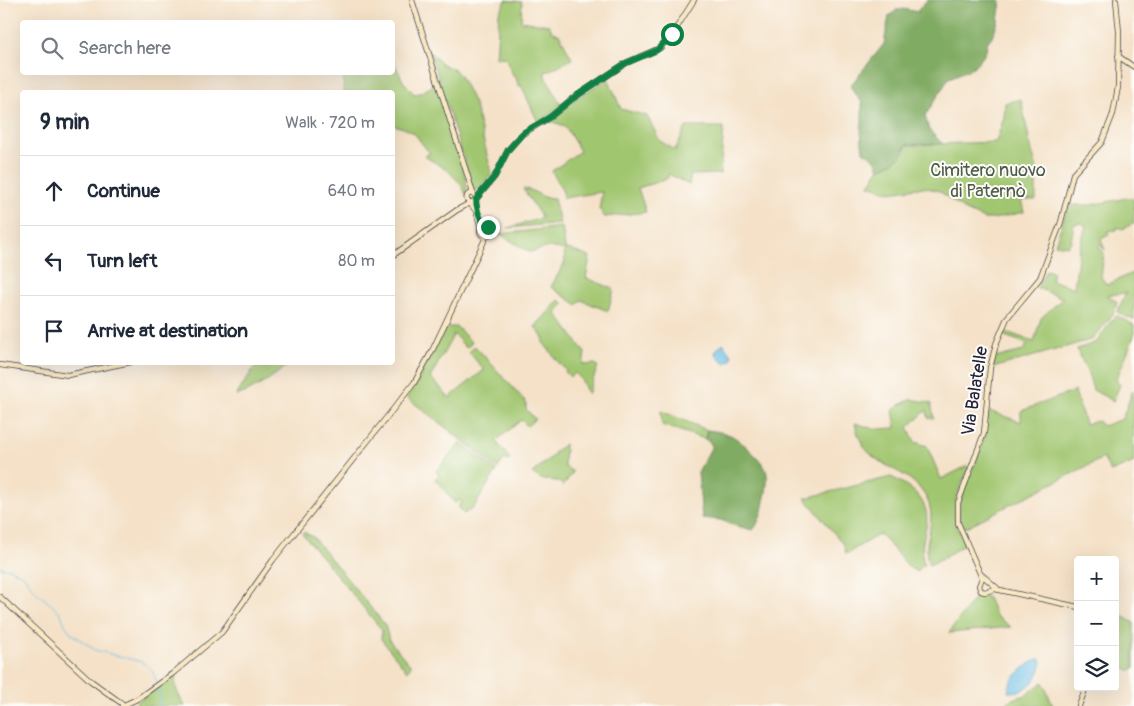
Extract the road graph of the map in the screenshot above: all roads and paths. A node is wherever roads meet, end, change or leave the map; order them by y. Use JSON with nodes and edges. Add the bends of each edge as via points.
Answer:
{"nodes":[{"id":1,"x":412,"y":0,"type":"edge"},
{"id":2,"x":694,"y":0,"type":"edge"},
{"id":3,"x":1116,"y":0,"type":"edge"},
{"id":4,"x":1118,"y":56,"type":"junction"},
{"id":5,"x":1134,"y":67,"type":"edge"},
{"id":6,"x":472,"y":198,"type":"junction"},
{"id":7,"x":483,"y":227,"type":"junction"},
{"id":8,"x":481,"y":234,"type":"junction"},
{"id":9,"x":487,"y":235,"type":"junction"},
{"id":10,"x":482,"y":247,"type":"junction"},
{"id":11,"x":395,"y":254,"type":"edge"},
{"id":12,"x":0,"y":364,"type":"edge"},
{"id":13,"x":116,"y":365,"type":"edge"},
{"id":14,"x":979,"y":570,"type":"junction"},
{"id":15,"x":981,"y":582,"type":"junction"},
{"id":16,"x":989,"y":582,"type":"junction"},
{"id":17,"x":990,"y":590,"type":"junction"},
{"id":18,"x":1000,"y":590,"type":"junction"},
{"id":19,"x":0,"y":597,"type":"edge"},
{"id":20,"x":1074,"y":606,"type":"edge"},
{"id":21,"x":1085,"y":691,"type":"edge"},
{"id":22,"x":125,"y":704,"type":"edge"},
{"id":23,"x":1080,"y":706,"type":"edge"}],
"edges":[{"from":1,"to":6,"type":"street"},
{"from":2,"to":6,"type":"street","via":[[660,48],[626,63],[521,135],[508,150],[495,176]]},
{"from":3,"to":4,"type":"street","name":"Via Balatelle"},
{"from":4,"to":5,"type":"street"},
{"from":4,"to":14,"type":"street","name":"Via Balatelle","via":[[1118,87],[1104,137],[1073,174],[1061,222],[1042,274],[1007,318],[993,352],[984,433],[957,508],[959,528]]},
{"from":6,"to":7,"type":"street"},
{"from":6,"to":11,"type":"street"},
{"from":7,"to":8,"type":"street"},
{"from":7,"to":9,"type":"street","via":[[490,230]]},
{"from":8,"to":9,"type":"street"},
{"from":8,"to":10,"type":"street"},
{"from":9,"to":10,"type":"street"},
{"from":10,"to":22,"type":"street","via":[[414,383],[273,560],[222,632],[180,668]]},
{"from":12,"to":13,"type":"street","via":[[68,375]]},
{"from":14,"to":15,"type":"street"},
{"from":14,"to":16,"type":"street"},
{"from":15,"to":16,"type":"street"},
{"from":15,"to":17,"type":"street","via":[[981,591]]},
{"from":16,"to":17,"type":"street"},
{"from":16,"to":18,"type":"street"},
{"from":17,"to":18,"type":"street"},
{"from":18,"to":20,"type":"street"},
{"from":19,"to":22,"type":"street","via":[[91,681]]},
{"from":21,"to":23,"type":"street"}]}
